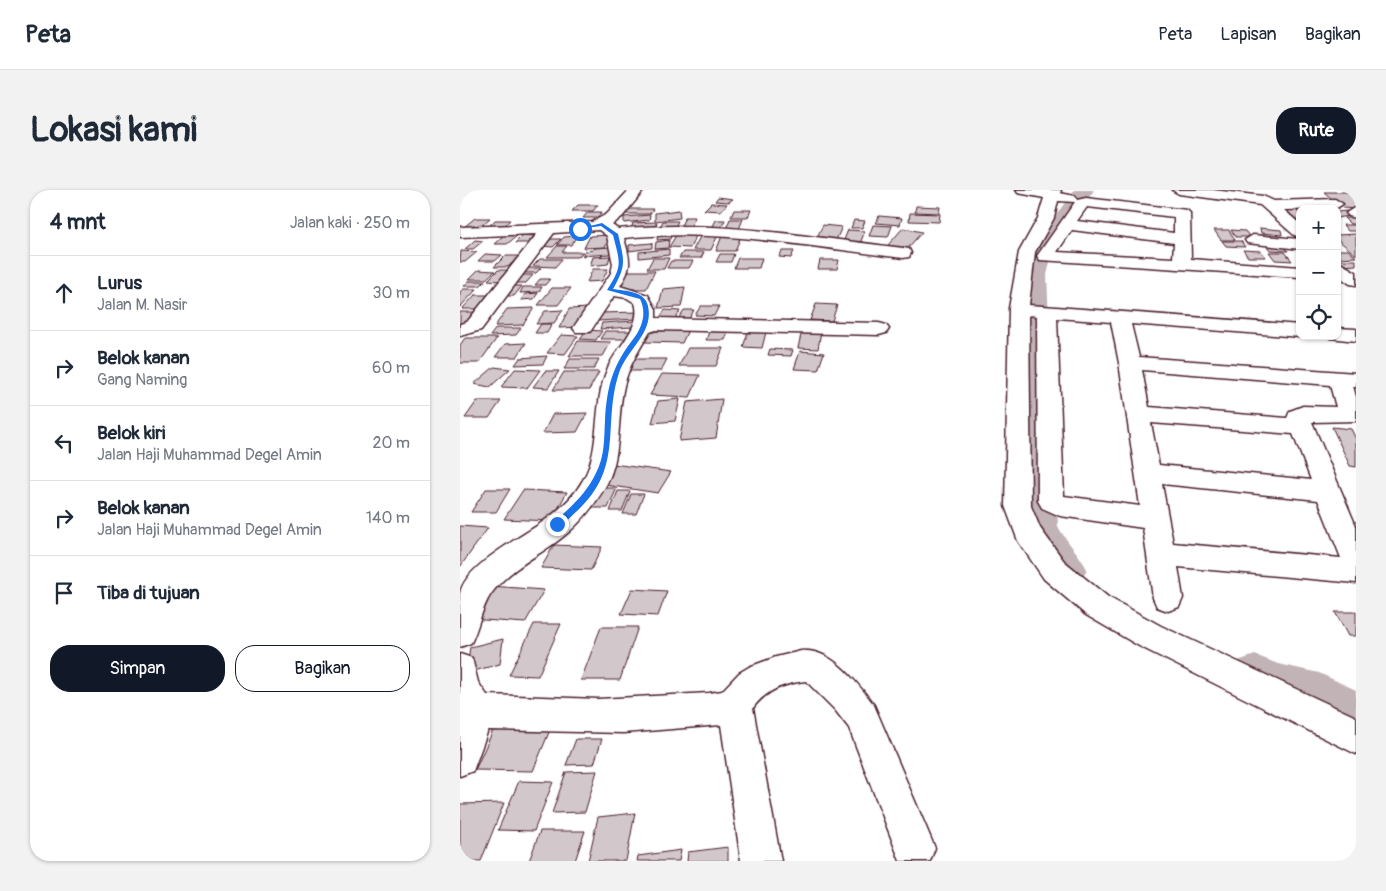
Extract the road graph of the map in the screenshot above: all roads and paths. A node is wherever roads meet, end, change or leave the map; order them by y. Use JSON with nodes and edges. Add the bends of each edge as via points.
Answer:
{"nodes":[{"id":1,"x":637,"y":190,"type":"edge"},
{"id":2,"x":1023,"y":190,"type":"edge"},
{"id":3,"x":1179,"y":190,"type":"edge"},
{"id":4,"x":1252,"y":190,"type":"edge"},
{"id":5,"x":1316,"y":190,"type":"edge"},
{"id":6,"x":1053,"y":193,"type":"edge"},
{"id":7,"x":1085,"y":202,"type":"junction"},
{"id":8,"x":1267,"y":203,"type":"junction"},
{"id":9,"x":1336,"y":204,"type":"junction"},
{"id":10,"x":1355,"y":214,"type":"edge"},
{"id":11,"x":1068,"y":225,"type":"junction"},
{"id":12,"x":1296,"y":228,"type":"edge"},
{"id":13,"x":609,"y":229,"type":"junction"},
{"id":14,"x":548,"y":230,"type":"junction"},
{"id":15,"x":460,"y":232,"type":"edge"},
{"id":16,"x":1181,"y":239,"type":"junction"},
{"id":17,"x":1253,"y":240,"type":"dead end"},
{"id":18,"x":1296,"y":244,"type":"edge"},
{"id":19,"x":903,"y":253,"type":"dead end"},
{"id":20,"x":1182,"y":264,"type":"junction"},
{"id":21,"x":1341,"y":269,"type":"edge"},
{"id":22,"x":1296,"y":272,"type":"edge"},
{"id":23,"x":1356,"y":280,"type":"edge"},
{"id":24,"x":610,"y":290,"type":"junction"},
{"id":25,"x":1033,"y":310,"type":"junction"},
{"id":26,"x":487,"y":311,"type":"junction"},
{"id":27,"x":460,"y":312,"type":"edge"},
{"id":28,"x":1120,"y":318,"type":"junction"},
{"id":29,"x":645,"y":327,"type":"junction"},
{"id":30,"x":583,"y":328,"type":"dead end"},
{"id":31,"x":879,"y":329,"type":"dead end"},
{"id":32,"x":460,"y":330,"type":"edge"},
{"id":33,"x":1296,"y":331,"type":"edge"},
{"id":34,"x":1341,"y":334,"type":"edge"},
{"id":35,"x":1356,"y":335,"type":"edge"},
{"id":36,"x":1130,"y":363,"type":"junction"},
{"id":37,"x":1347,"y":379,"type":"edge"},
{"id":38,"x":1138,"y":414,"type":"junction"},
{"id":39,"x":1302,"y":427,"type":"junction"},
{"id":40,"x":1148,"y":473,"type":"junction"},
{"id":41,"x":1340,"y":504,"type":"edge"},
{"id":42,"x":1156,"y":519,"type":"junction"},
{"id":43,"x":1161,"y":554,"type":"junction"},
{"id":44,"x":1356,"y":560,"type":"edge"},
{"id":45,"x":1356,"y":571,"type":"edge"},
{"id":46,"x":471,"y":581,"type":"edge"},
{"id":47,"x":1168,"y":598,"type":"dead end"},
{"id":48,"x":460,"y":633,"type":"edge"},
{"id":49,"x":460,"y":669,"type":"edge"},
{"id":50,"x":735,"y":704,"type":"junction"},
{"id":51,"x":477,"y":712,"type":"junction"},
{"id":52,"x":1356,"y":736,"type":"edge"},
{"id":53,"x":460,"y":758,"type":"edge"},
{"id":54,"x":914,"y":848,"type":"dead end"},
{"id":55,"x":761,"y":861,"type":"edge"}],
"edges":[{"from":1,"to":13,"type":"street"},
{"from":2,"to":6,"type":"street"},
{"from":3,"to":8,"type":"street"},
{"from":4,"to":8,"type":"street"},
{"from":5,"to":9,"type":"street"},
{"from":6,"to":7,"type":"street"},
{"from":6,"to":25,"type":"street","via":[[1046,218],[1027,252]]},
{"from":7,"to":11,"type":"street"},
{"from":7,"to":16,"type":"street","via":[[1182,213]]},
{"from":8,"to":9,"type":"street"},
{"from":8,"to":12,"type":"street"},
{"from":9,"to":10,"type":"street"},
{"from":11,"to":16,"type":"street"},
{"from":11,"to":20,"type":"street","via":[[1046,256]]},
{"from":13,"to":14,"type":"street"},
{"from":13,"to":19,"type":"street","via":[[706,231]]},
{"from":13,"to":24,"type":"street","via":[[622,264]]},
{"from":14,"to":15,"type":"street"},
{"from":14,"to":26,"type":"street"},
{"from":16,"to":20,"type":"street"},
{"from":17,"to":18,"type":"street"},
{"from":20,"to":22,"type":"street"},
{"from":21,"to":23,"type":"street"},
{"from":24,"to":29,"type":"street","via":[[642,298]]},
{"from":24,"to":30,"type":"street"},
{"from":25,"to":28,"type":"street"},
{"from":25,"to":42,"type":"street","via":[[1051,501],[1060,506]]},
{"from":25,"to":52,"type":"street","via":[[1018,506],[1028,533],[1054,570],[1096,606],[1150,636]]},
{"from":26,"to":27,"type":"street"},
{"from":26,"to":32,"type":"street","via":[[474,326]]},
{"from":28,"to":33,"type":"street"},
{"from":28,"to":36,"type":"street"},
{"from":29,"to":31,"type":"street","via":[[655,324]]},
{"from":29,"to":46,"type":"street","via":[[621,359],[615,375],[608,417],[607,451],[594,485],[576,509],[496,568]]},
{"from":34,"to":35,"type":"street"},
{"from":36,"to":37,"type":"street"},
{"from":36,"to":38,"type":"street"},
{"from":37,"to":39,"type":"street","via":[[1350,416],[1300,414]]},
{"from":38,"to":39,"type":"street"},
{"from":38,"to":40,"type":"street"},
{"from":39,"to":41,"type":"street"},
{"from":40,"to":41,"type":"street"},
{"from":40,"to":42,"type":"street"},
{"from":41,"to":44,"type":"street"},
{"from":42,"to":43,"type":"street"},
{"from":43,"to":45,"type":"street"},
{"from":43,"to":47,"type":"street"},
{"from":46,"to":48,"type":"street"},
{"from":49,"to":51,"type":"street","via":[[462,686]]},
{"from":50,"to":51,"type":"street","via":[[708,710],[580,718]]},
{"from":50,"to":54,"type":"street","via":[[753,683],[763,677],[806,665],[821,670],[862,717]]},
{"from":50,"to":55,"type":"street"},
{"from":51,"to":53,"type":"street"}]}
